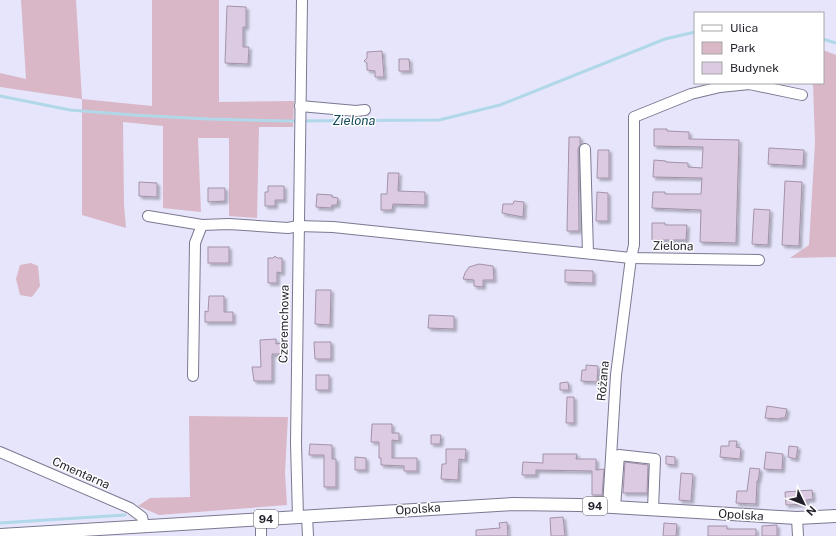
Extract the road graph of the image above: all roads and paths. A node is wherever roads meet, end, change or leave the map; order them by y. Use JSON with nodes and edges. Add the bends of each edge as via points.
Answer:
{"nodes":[{"id":1,"x":302,"y":0,"type":"edge"},
{"id":2,"x":802,"y":94,"type":"dead end"},
{"id":3,"x":300,"y":109,"type":"junction"},
{"id":4,"x":365,"y":110,"type":"dead end"},
{"id":5,"x":585,"y":149,"type":"dead end"},
{"id":6,"x":148,"y":216,"type":"dead end"},
{"id":7,"x":202,"y":225,"type":"junction"},
{"id":8,"x":298,"y":226,"type":"junction"},
{"id":9,"x":588,"y":253,"type":"junction"},
{"id":10,"x":631,"y":258,"type":"junction"},
{"id":11,"x":759,"y":260,"type":"dead end"},
{"id":12,"x":193,"y":376,"type":"dead end"},
{"id":13,"x":0,"y":452,"type":"edge"},
{"id":14,"x":612,"y":507,"type":"junction"},
{"id":15,"x":653,"y":509,"type":"junction"},
{"id":16,"x":303,"y":516,"type":"junction"},
{"id":17,"x":836,"y":516,"type":"edge"},
{"id":18,"x":797,"y":518,"type":"junction"},
{"id":19,"x":261,"y":519,"type":"junction"},
{"id":20,"x":144,"y":526,"type":"junction"},
{"id":21,"x":0,"y":535,"type":"edge"},
{"id":22,"x":261,"y":536,"type":"edge"},
{"id":23,"x":308,"y":536,"type":"edge"},
{"id":24,"x":798,"y":536,"type":"edge"}],
"edges":[{"from":1,"to":3,"type":"street"},
{"from":2,"to":10,"type":"street","name":"Różana","via":[[749,84],[720,87],[691,94],[634,117],[634,237]]},
{"from":3,"to":4,"type":"street"},
{"from":3,"to":8,"type":"street","name":"Czeremchowa"},
{"from":5,"to":9,"type":"street"},
{"from":6,"to":7,"type":"street","name":"Zielona"},
{"from":7,"to":8,"type":"street","name":"Zielona","via":[[288,228]]},
{"from":7,"to":12,"type":"street","via":[[195,243]]},
{"from":8,"to":9,"type":"street","name":"Zielona","via":[[356,229]]},
{"from":8,"to":16,"type":"street","name":"Czeremchowa","via":[[296,443]]},
{"from":9,"to":10,"type":"street","name":"Zielona"},
{"from":10,"to":11,"type":"street","name":"Zielona"},
{"from":10,"to":14,"type":"street","name":"Różana","via":[[616,375]]},
{"from":13,"to":20,"type":"street","name":"Cmentarna","via":[[130,508],[142,517]]},
{"from":14,"to":15,"type":"main road","name":"Opolska","number":"94"},
{"from":14,"to":15,"type":"street","via":[[619,455],[655,459]]},
{"from":14,"to":16,"type":"main road","name":"Opolska","number":"94","via":[[513,504]]},
{"from":15,"to":18,"type":"main road","name":"Opolska","number":"94"},
{"from":16,"to":19,"type":"main road","name":"Opolska","number":"94"},
{"from":16,"to":23,"type":"street","name":"Czeremchowa"},
{"from":17,"to":18,"type":"main road","name":"Opolska","number":"94"},
{"from":18,"to":24,"type":"street"},
{"from":19,"to":20,"type":"main road","name":"Opolska","number":"94"},
{"from":19,"to":22,"type":"street"},
{"from":20,"to":21,"type":"main road","name":"Opolska","number":"94"}]}
